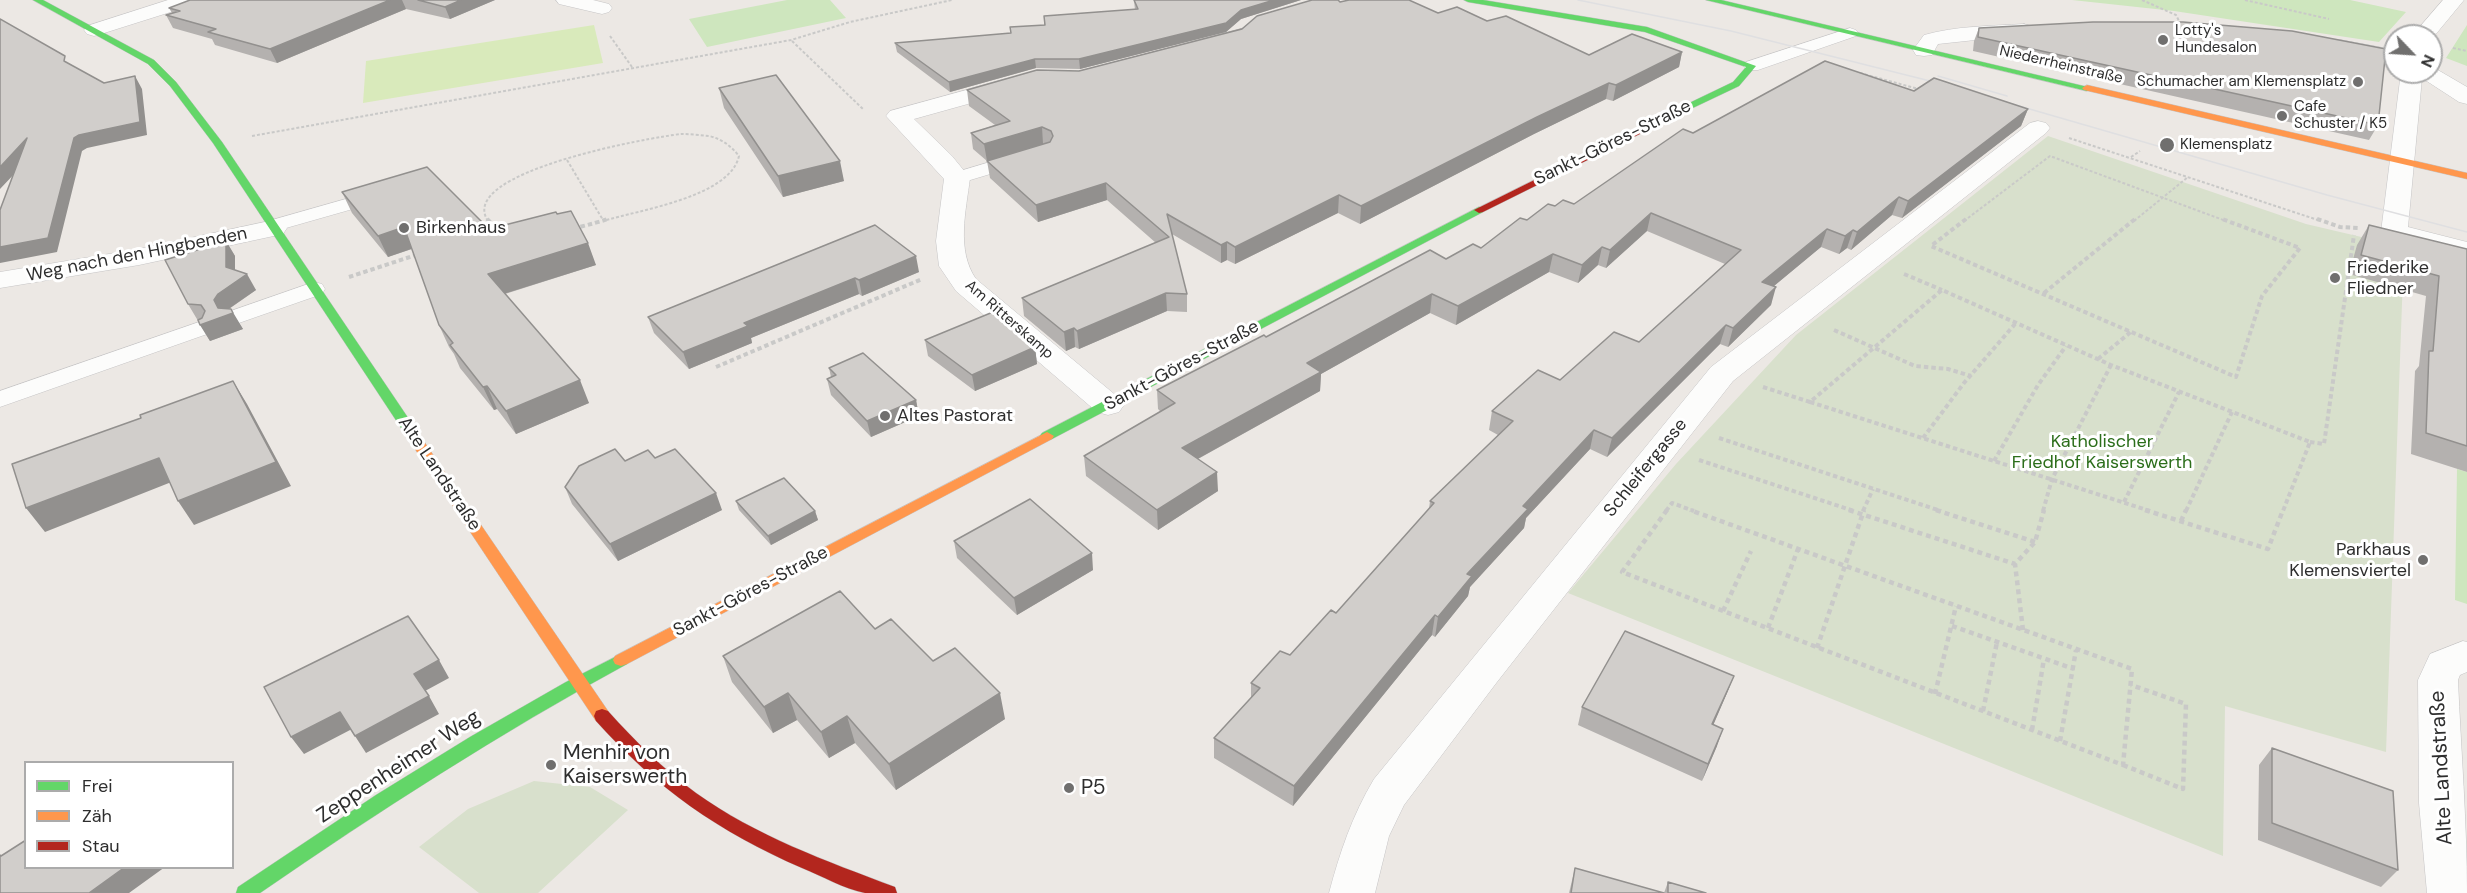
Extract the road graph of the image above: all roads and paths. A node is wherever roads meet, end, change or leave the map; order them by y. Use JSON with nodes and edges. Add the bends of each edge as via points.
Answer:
{"nodes":[{"id":1,"x":37,"y":0,"type":"edge"},
{"id":2,"x":189,"y":0,"type":"edge"},
{"id":3,"x":566,"y":0,"type":"edge"},
{"id":4,"x":952,"y":0,"type":"edge"},
{"id":5,"x":1468,"y":0,"type":"edge"},
{"id":6,"x":1710,"y":0,"type":"edge"},
{"id":7,"x":2142,"y":0,"type":"edge"},
{"id":8,"x":2245,"y":0,"type":"edge"},
{"id":9,"x":2454,"y":0,"type":"edge"},
{"id":10,"x":602,"y":8,"type":"dead end"},
{"id":11,"x":2337,"y":21,"type":"dead end"},
{"id":12,"x":2433,"y":24,"type":"edge"},
{"id":13,"x":2182,"y":26,"type":"edge"},
{"id":14,"x":2041,"y":28,"type":"edge"},
{"id":15,"x":605,"y":29,"type":"dead end"},
{"id":16,"x":94,"y":30,"type":"junction"},
{"id":17,"x":1850,"y":33,"type":"junction"},
{"id":18,"x":791,"y":40,"type":"junction"},
{"id":19,"x":2324,"y":42,"type":"edge"},
{"id":20,"x":1928,"y":44,"type":"junction"},
{"id":21,"x":2459,"y":49,"type":"dead end"},
{"id":22,"x":2467,"y":51,"type":"edge"},
{"id":23,"x":2383,"y":54,"type":"edge"},
{"id":24,"x":1752,"y":66,"type":"junction"},
{"id":25,"x":632,"y":68,"type":"junction"},
{"id":26,"x":1853,"y":71,"type":"edge"},
{"id":27,"x":1037,"y":77,"type":"edge"},
{"id":28,"x":2443,"y":82,"type":"edge"},
{"id":29,"x":2411,"y":84,"type":"edge"},
{"id":30,"x":1927,"y":92,"type":"edge"},
{"id":31,"x":2467,"y":98,"type":"edge"},
{"id":32,"x":898,"y":116,"type":"junction"},
{"id":33,"x":2038,"y":128,"type":"joint"},
{"id":34,"x":217,"y":142,"type":"junction"},
{"id":35,"x":2140,"y":151,"type":"dead end"},
{"id":36,"x":1034,"y":155,"type":"edge"},
{"id":37,"x":2130,"y":158,"type":"junction"},
{"id":38,"x":567,"y":159,"type":"junction"},
{"id":39,"x":2404,"y":161,"type":"junction"},
{"id":40,"x":2467,"y":176,"type":"edge"},
{"id":41,"x":2188,"y":177,"type":"junction"},
{"id":42,"x":957,"y":178,"type":"junction"},
{"id":43,"x":402,"y":189,"type":"edge"},
{"id":44,"x":2164,"y":196,"type":"junction"},
{"id":45,"x":603,"y":220,"type":"junction"},
{"id":46,"x":273,"y":227,"type":"junction"},
{"id":47,"x":503,"y":228,"type":"junction"},
{"id":48,"x":491,"y":232,"type":"edge"},
{"id":49,"x":2394,"y":232,"type":"junction"},
{"id":50,"x":2354,"y":235,"type":"dead end"},
{"id":51,"x":2467,"y":250,"type":"edge"},
{"id":52,"x":424,"y":252,"type":"edge"},
{"id":53,"x":952,"y":266,"type":"junction"},
{"id":54,"x":0,"y":280,"type":"edge"},
{"id":55,"x":314,"y":289,"type":"junction"},
{"id":56,"x":2044,"y":293,"type":"junction"},
{"id":57,"x":236,"y":317,"type":"dead end"},
{"id":58,"x":2015,"y":324,"type":"junction"},
{"id":59,"x":202,"y":328,"type":"edge"},
{"id":60,"x":1831,"y":329,"type":"dead end"},
{"id":61,"x":2132,"y":331,"type":"junction"},
{"id":62,"x":2066,"y":346,"type":"junction"},
{"id":63,"x":1874,"y":348,"type":"junction"},
{"id":64,"x":2098,"y":359,"type":"junction"},
{"id":65,"x":2111,"y":365,"type":"junction"},
{"id":66,"x":716,"y":367,"type":"dead end"},
{"id":67,"x":1971,"y":376,"type":"junction"},
{"id":68,"x":2179,"y":392,"type":"junction"},
{"id":69,"x":0,"y":399,"type":"edge"},
{"id":70,"x":1108,"y":405,"type":"junction"},
{"id":71,"x":2232,"y":412,"type":"junction"},
{"id":72,"x":1711,"y":435,"type":"dead end"},
{"id":73,"x":1923,"y":438,"type":"junction"},
{"id":74,"x":2310,"y":442,"type":"junction"},
{"id":75,"x":1703,"y":451,"type":"dead end"},
{"id":76,"x":1699,"y":459,"type":"junction"},
{"id":77,"x":1994,"y":461,"type":"junction"},
{"id":78,"x":1693,"y":468,"type":"dead end"},
{"id":79,"x":2052,"y":479,"type":"junction"},
{"id":80,"x":1873,"y":489,"type":"junction"},
{"id":81,"x":1677,"y":495,"type":"dead end"},
{"id":82,"x":2124,"y":502,"type":"junction"},
{"id":83,"x":1672,"y":503,"type":"junction"},
{"id":84,"x":1863,"y":514,"type":"junction"},
{"id":85,"x":2181,"y":521,"type":"junction"},
{"id":86,"x":2035,"y":542,"type":"junction"},
{"id":87,"x":1798,"y":549,"type":"junction"},
{"id":88,"x":1751,"y":551,"type":"dead end"},
{"id":89,"x":2014,"y":564,"type":"junction"},
{"id":90,"x":1846,"y":566,"type":"junction"},
{"id":91,"x":1956,"y":606,"type":"junction"},
{"id":92,"x":1724,"y":611,"type":"junction"},
{"id":93,"x":1952,"y":626,"type":"junction"},
{"id":94,"x":1768,"y":628,"type":"junction"},
{"id":95,"x":2023,"y":631,"type":"junction"},
{"id":96,"x":1997,"y":642,"type":"junction"},
{"id":97,"x":1816,"y":648,"type":"junction"},
{"id":98,"x":2076,"y":650,"type":"junction"},
{"id":99,"x":2465,"y":656,"type":"edge"},
{"id":100,"x":2044,"y":659,"type":"junction"},
{"id":101,"x":2074,"y":669,"type":"junction"},
{"id":102,"x":579,"y":682,"type":"junction"},
{"id":103,"x":2130,"y":685,"type":"junction"},
{"id":104,"x":1935,"y":694,"type":"junction"},
{"id":105,"x":1983,"y":711,"type":"junction"},
{"id":106,"x":2032,"y":730,"type":"junction"},
{"id":107,"x":2060,"y":741,"type":"junction"},
{"id":108,"x":2123,"y":765,"type":"junction"},
{"id":109,"x":245,"y":893,"type":"edge"},
{"id":110,"x":888,"y":893,"type":"edge"},
{"id":111,"x":1352,"y":893,"type":"edge"},
{"id":112,"x":2450,"y":893,"type":"edge"}],
"edges":[{"from":1,"to":16,"type":"street","name":"Alte Landstraße"},
{"from":2,"to":16,"type":"street"},
{"from":3,"to":10,"type":"street"},
{"from":4,"to":18,"type":"path","via":[[850,22]]},
{"from":5,"to":24,"type":"street","via":[[1647,30]]},
{"from":6,"to":17,"type":"street","name":"Niederrheinstraße"},
{"from":7,"to":13,"type":"path","via":[[2176,15]]},
{"from":8,"to":11,"type":"path"},
{"from":9,"to":12,"type":"street"},
{"from":14,"to":20,"type":"street","via":[[1960,34]]},
{"from":15,"to":25,"type":"path"},
{"from":16,"to":34,"type":"street","name":"Alte Landstraße","via":[[151,62],[174,84]]},
{"from":17,"to":20,"type":"street","name":"Niederrheinstraße"},
{"from":17,"to":24,"type":"lane"},
{"from":18,"to":25,"type":"path"},
{"from":18,"to":32,"type":"path","via":[[867,114]]},
{"from":19,"to":23,"type":"street"},
{"from":20,"to":39,"type":"street","name":"Niederrheinstraße"},
{"from":21,"to":22,"type":"path"},
{"from":24,"to":70,"type":"street","name":"Sankt-Göres-Straße","via":[[1736,84],[1538,179]]},
{"from":25,"to":34,"type":"path"},
{"from":26,"to":30,"type":"path"},
{"from":27,"to":32,"type":"street"},
{"from":28,"to":31,"type":"street"},
{"from":29,"to":39,"type":"street"},
{"from":32,"to":42,"type":"street"},
{"from":33,"to":37,"type":"path"},
{"from":33,"to":111,"type":"street","name":"Schleifergasse","via":[[1722,374],[1389,792],[1367,836]]},
{"from":34,"to":46,"type":"street","name":"Alte Landstraße"},
{"from":35,"to":37,"type":"path"},
{"from":36,"to":42,"type":"lane"},
{"from":37,"to":41,"type":"path"},
{"from":38,"to":45,"type":"path"},
{"from":38,"to":45,"type":"path","via":[[649,139],[684,135],[723,140],[739,156],[733,172],[712,188]]},
{"from":38,"to":47,"type":"path","via":[[514,176],[487,197],[483,214]]},
{"from":39,"to":40,"type":"street","name":"Niederrheinstraße"},
{"from":39,"to":49,"type":"street"},
{"from":41,"to":44,"type":"path"},
{"from":41,"to":49,"type":"path","via":[[2340,226]]},
{"from":42,"to":53,"type":"street","name":"Am Ritterskamp","via":[[950,241]]},
{"from":43,"to":46,"type":"lane"},
{"from":44,"to":56,"type":"path"},
{"from":44,"to":56,"type":"path","via":[[2050,156],[1931,246]]},
{"from":44,"to":61,"type":"path","via":[[2300,248],[2262,296],[2236,377]]},
{"from":45,"to":47,"type":"path","via":[[538,232]]},
{"from":46,"to":54,"type":"street","name":"Weg nach den Hingbenden","via":[[139,257]]},
{"from":46,"to":55,"type":"street","name":"Alte Landstraße"},
{"from":47,"to":48,"type":"path"},
{"from":49,"to":51,"type":"street"},
{"from":50,"to":74,"type":"path","via":[[2324,444]]},
{"from":52,"to":55,"type":"path"},
{"from":53,"to":66,"type":"path"},
{"from":53,"to":70,"type":"street","name":"Am Ritterskamp","via":[[966,285]]},
{"from":55,"to":57,"type":"lane"},
{"from":55,"to":102,"type":"street","name":"Alte Landstraße"},
{"from":56,"to":61,"type":"path"},
{"from":58,"to":62,"type":"path"},
{"from":58,"to":63,"type":"path","via":[[1942,290]]},
{"from":58,"to":67,"type":"path"},
{"from":59,"to":69,"type":"lane"},
{"from":60,"to":63,"type":"path"},
{"from":61,"to":64,"type":"path"},
{"from":62,"to":64,"type":"path"},
{"from":62,"to":77,"type":"path","via":[[2038,385]]},
{"from":63,"to":67,"type":"path","via":[[1915,366]]},
{"from":63,"to":73,"type":"path","via":[[1810,402]]},
{"from":64,"to":65,"type":"path"},
{"from":65,"to":68,"type":"path"},
{"from":65,"to":79,"type":"path"},
{"from":67,"to":73,"type":"path"},
{"from":68,"to":71,"type":"path"},
{"from":68,"to":82,"type":"path"},
{"from":70,"to":102,"type":"street","name":"Sankt-Göres-Straße"},
{"from":71,"to":74,"type":"path"},
{"from":71,"to":85,"type":"path"},
{"from":72,"to":80,"type":"path"},
{"from":73,"to":77,"type":"path"},
{"from":74,"to":85,"type":"path","via":[[2268,549]]},
{"from":75,"to":76,"type":"path"},
{"from":76,"to":78,"type":"path"},
{"from":76,"to":84,"type":"path"},
{"from":77,"to":79,"type":"path"},
{"from":79,"to":82,"type":"path"},
{"from":79,"to":86,"type":"path"},
{"from":80,"to":84,"type":"path"},
{"from":80,"to":86,"type":"path"},
{"from":81,"to":83,"type":"path"},
{"from":82,"to":85,"type":"path"},
{"from":83,"to":87,"type":"path"},
{"from":83,"to":92,"type":"path","via":[[1622,572]]},
{"from":84,"to":89,"type":"path"},
{"from":84,"to":90,"type":"path"},
{"from":86,"to":89,"type":"path"},
{"from":87,"to":90,"type":"path"},
{"from":87,"to":94,"type":"path"},
{"from":88,"to":92,"type":"path"},
{"from":89,"to":95,"type":"path"},
{"from":90,"to":91,"type":"path"},
{"from":90,"to":97,"type":"path"},
{"from":91,"to":93,"type":"path"},
{"from":91,"to":95,"type":"path"},
{"from":92,"to":94,"type":"path"},
{"from":93,"to":96,"type":"path"},
{"from":93,"to":104,"type":"path"},
{"from":94,"to":97,"type":"path"},
{"from":95,"to":98,"type":"path"},
{"from":96,"to":100,"type":"path"},
{"from":96,"to":105,"type":"path"},
{"from":97,"to":104,"type":"path"},
{"from":98,"to":101,"type":"path"},
{"from":98,"to":103,"type":"path","via":[[2132,669]]},
{"from":99,"to":112,"type":"street","name":"Alte Landstraße","via":[[2444,665],[2438,680],[2441,803]]},
{"from":100,"to":101,"type":"path"},
{"from":100,"to":106,"type":"path"},
{"from":101,"to":107,"type":"path"},
{"from":102,"to":109,"type":"street","name":"Zeppenheimer Weg","via":[[500,727]]},
{"from":102,"to":110,"type":"street","name":"Alte Landstraße","via":[[602,717],[703,808],[791,856]]},
{"from":103,"to":108,"type":"path"},
{"from":103,"to":108,"type":"path","via":[[2186,704],[2183,789]]},
{"from":104,"to":105,"type":"path"},
{"from":105,"to":106,"type":"path"},
{"from":106,"to":107,"type":"path"},
{"from":107,"to":108,"type":"path"}]}
